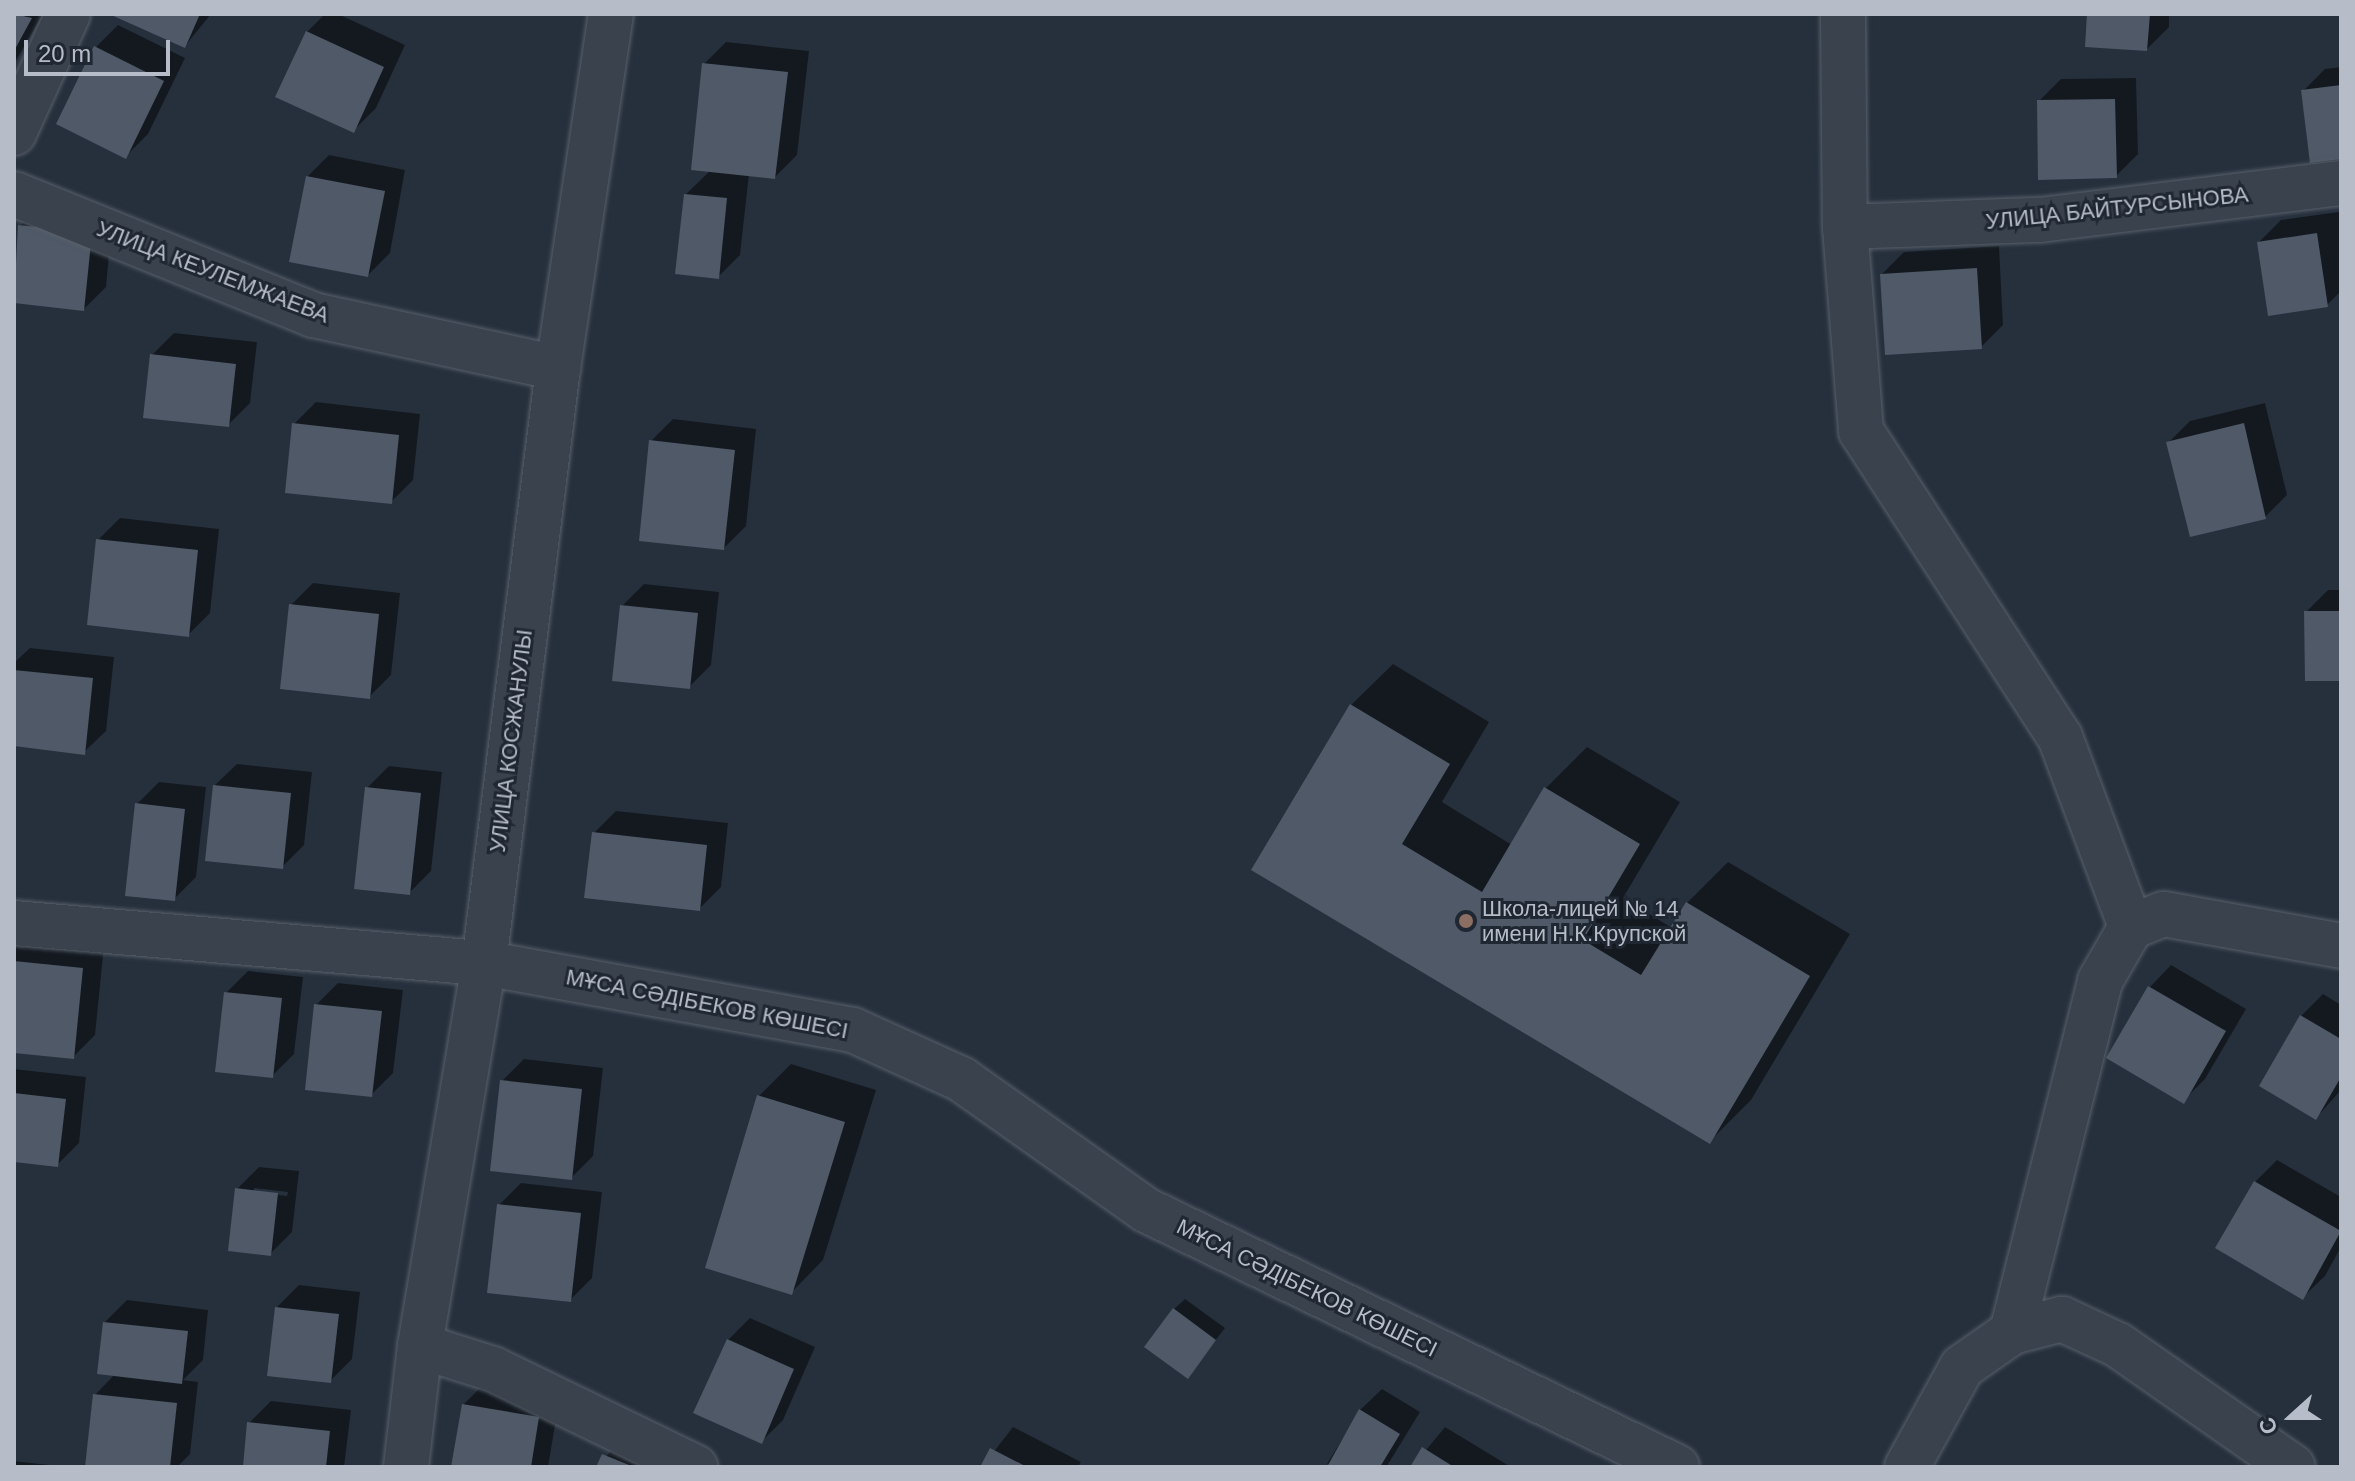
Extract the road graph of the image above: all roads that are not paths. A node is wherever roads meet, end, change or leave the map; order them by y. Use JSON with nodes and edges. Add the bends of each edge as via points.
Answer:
{"nodes":[{"id":1,"x":68,"y":14,"type":"edge"},
{"id":2,"x":611,"y":14,"type":"edge"},
{"id":3,"x":1843,"y":14,"type":"edge"},
{"id":4,"x":14,"y":133,"type":"edge"},
{"id":5,"x":2341,"y":183,"type":"edge"},
{"id":6,"x":14,"y":194,"type":"edge"},
{"id":7,"x":1845,"y":227,"type":"junction"},
{"id":8,"x":558,"y":368,"type":"junction"},
{"id":9,"x":14,"y":923,"type":"edge"},
{"id":10,"x":2131,"y":927,"type":"junction"},
{"id":11,"x":2341,"y":946,"type":"edge"},
{"id":12,"x":484,"y":963,"type":"junction"},
{"id":13,"x":2012,"y":1332,"type":"junction"},
{"id":14,"x":420,"y":1346,"type":"junction"},
{"id":15,"x":406,"y":1467,"type":"edge"},
{"id":16,"x":695,"y":1467,"type":"edge"},
{"id":17,"x":1677,"y":1467,"type":"edge"},
{"id":18,"x":1907,"y":1467,"type":"edge"},
{"id":19,"x":2293,"y":1467,"type":"edge"}],
"edges":[{"from":1,"to":4,"type":"street"},
{"from":2,"to":8,"type":"street","name":"УЛИЦА КОСЖАНУЛЫ"},
{"from":3,"to":7,"type":"street"},
{"from":5,"to":7,"type":"street","name":"УЛИЦА БАЙТУРСЫНОВА","via":[[2040,220]]},
{"from":6,"to":8,"type":"street","name":"УЛИЦА КЕУЛЕМЖАЕВА","via":[[313,315]]},
{"from":7,"to":10,"type":"street","via":[[1861,431],[2060,737]]},
{"from":8,"to":12,"type":"street","name":"УЛИЦА КОСЖАНУЛЫ"},
{"from":9,"to":12,"type":"street","name":"МҰСА СӘДІБЕКОВ КӨШЕСІ"},
{"from":10,"to":11,"type":"street","via":[[2164,914]]},
{"from":10,"to":13,"type":"street","via":[[2100,981]]},
{"from":12,"to":14,"type":"street","name":"УЛИЦА КОСЖАНУЛЫ"},
{"from":12,"to":17,"type":"street","name":"МҰСА СӘДІБЕКОВ КӨШЕСІ","via":[[853,1030],[961,1079],[1146,1210]]},
{"from":13,"to":18,"type":"street","via":[[1962,1367]]},
{"from":13,"to":19,"type":"street","via":[[2062,1319],[2104,1339]]},
{"from":14,"to":15,"type":"street","name":"УЛИЦА КОСЖАНУЛЫ"},
{"from":14,"to":16,"type":"street","via":[[493,1369]]}]}
